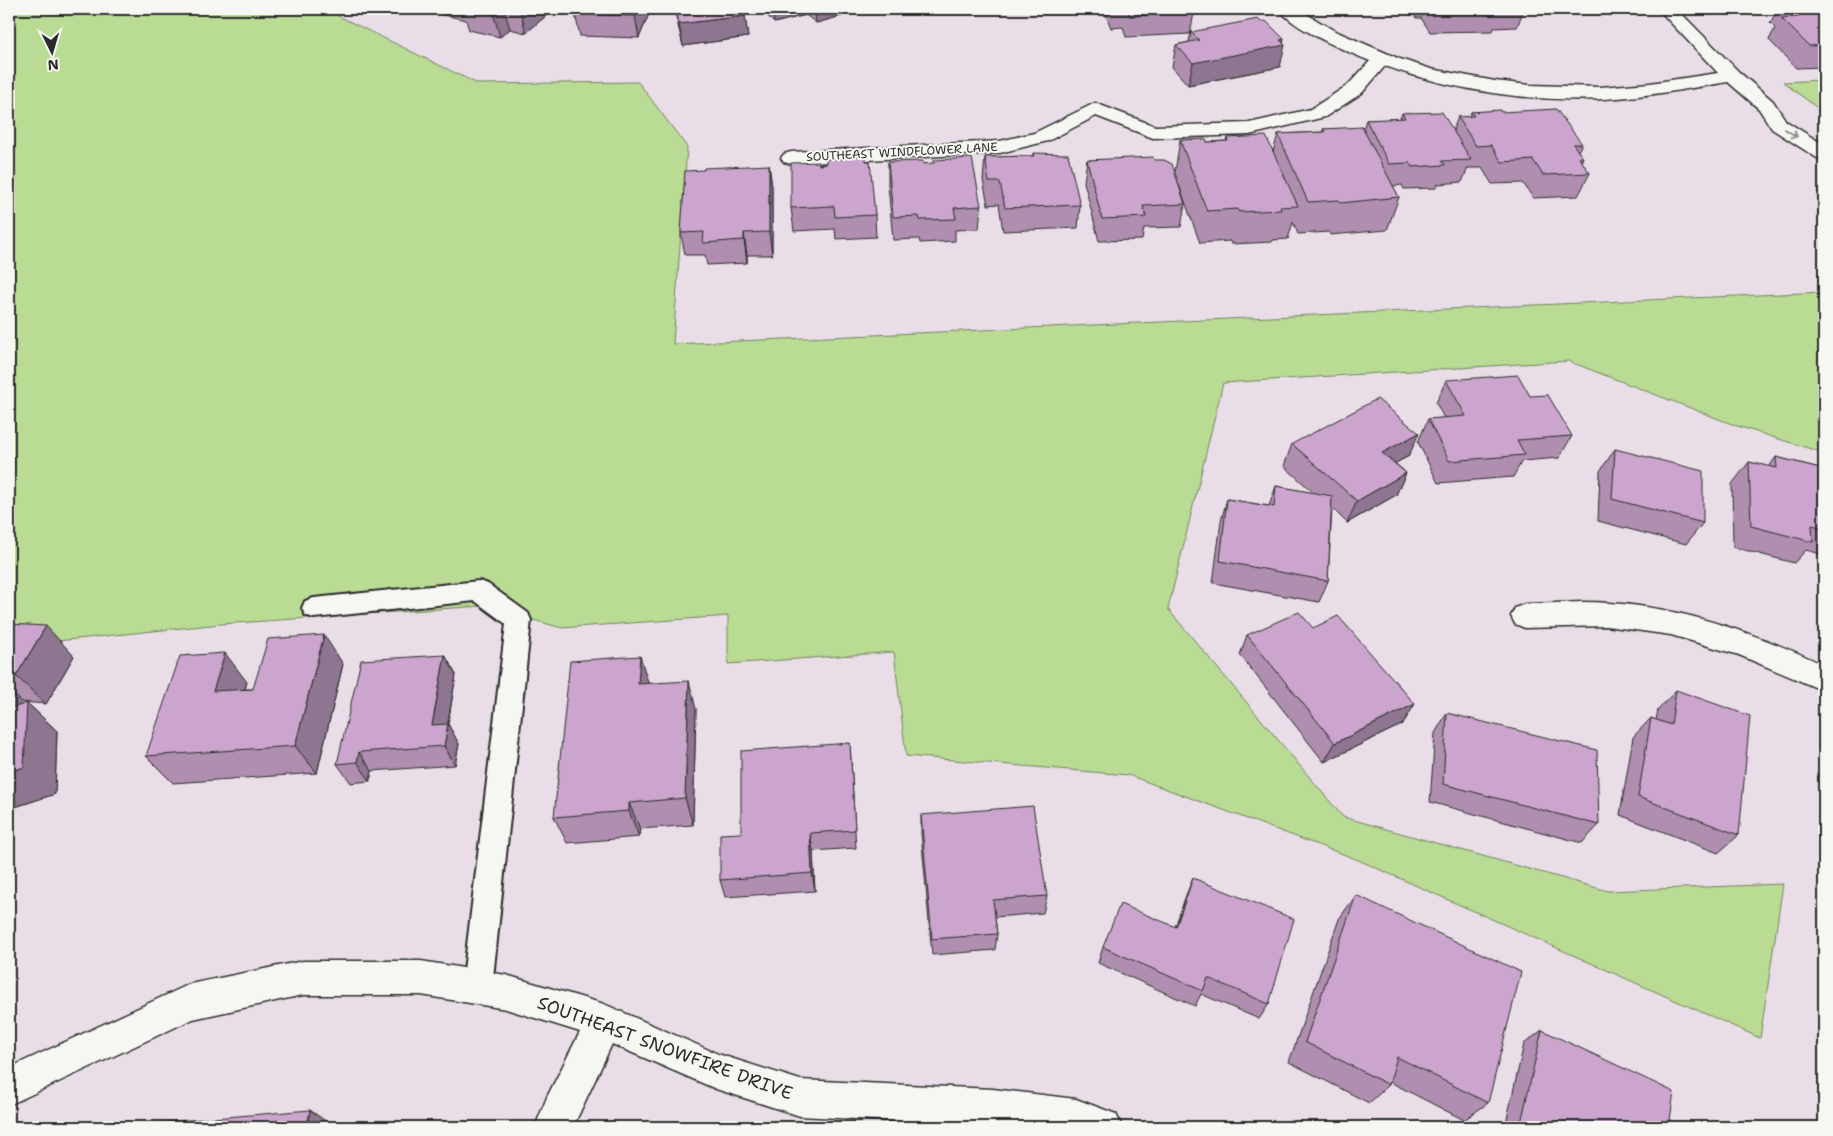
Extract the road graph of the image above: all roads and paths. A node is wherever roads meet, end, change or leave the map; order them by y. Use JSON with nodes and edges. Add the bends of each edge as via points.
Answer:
{"nodes":[{"id":1,"x":1288,"y":9,"type":"edge"},
{"id":2,"x":1667,"y":9,"type":"edge"},
{"id":3,"x":1381,"y":59,"type":"junction"},
{"id":4,"x":1732,"y":76,"type":"junction"},
{"id":5,"x":1766,"y":105,"type":"junction"},
{"id":6,"x":1824,"y":133,"type":"edge"},
{"id":7,"x":1824,"y":154,"type":"edge"},
{"id":8,"x":791,"y":158,"type":"dead end"},
{"id":9,"x":314,"y":608,"type":"dead end"},
{"id":10,"x":1525,"y":616,"type":"dead end"},
{"id":11,"x":1824,"y":678,"type":"edge"},
{"id":12,"x":476,"y":987,"type":"junction"},
{"id":13,"x":604,"y":1022,"type":"junction"},
{"id":14,"x":9,"y":1087,"type":"edge"},
{"id":15,"x":554,"y":1127,"type":"edge"},
{"id":16,"x":1103,"y":1127,"type":"edge"}],
"edges":[{"from":1,"to":3,"type":"street","via":[[1348,46]]},
{"from":2,"to":4,"type":"street"},
{"from":3,"to":4,"type":"street","via":[[1404,68],[1465,81],[1536,91],[1637,90]]},
{"from":3,"to":8,"type":"street","name":"SOUTHEAST WINDFLOWER LANE","via":[[1355,89],[1318,113],[1249,129],[1153,132],[1095,109],[1041,137],[1000,147]]},
{"from":4,"to":5,"type":"street"},
{"from":5,"to":6,"type":"street","via":[[1801,118]]},
{"from":5,"to":7,"type":"street","one_way":true,"via":[[1779,125]]},
{"from":9,"to":12,"type":"lane","via":[[479,591],[519,620]]},
{"from":10,"to":11,"type":"street","via":[[1616,614],[1686,626],[1784,659]]},
{"from":12,"to":13,"type":"street","name":"SOUTHEAST SNOWFIRE DRIVE","via":[[506,992]]},
{"from":12,"to":14,"type":"street","name":"SOUTHEAST SNOWFIRE DRIVE","via":[[421,978],[303,978],[190,1002]]},
{"from":13,"to":15,"type":"street"},
{"from":13,"to":16,"type":"street","name":"SOUTHEAST SNOWFIRE DRIVE","via":[[716,1070],[800,1098],[993,1107],[1076,1118]]}]}
